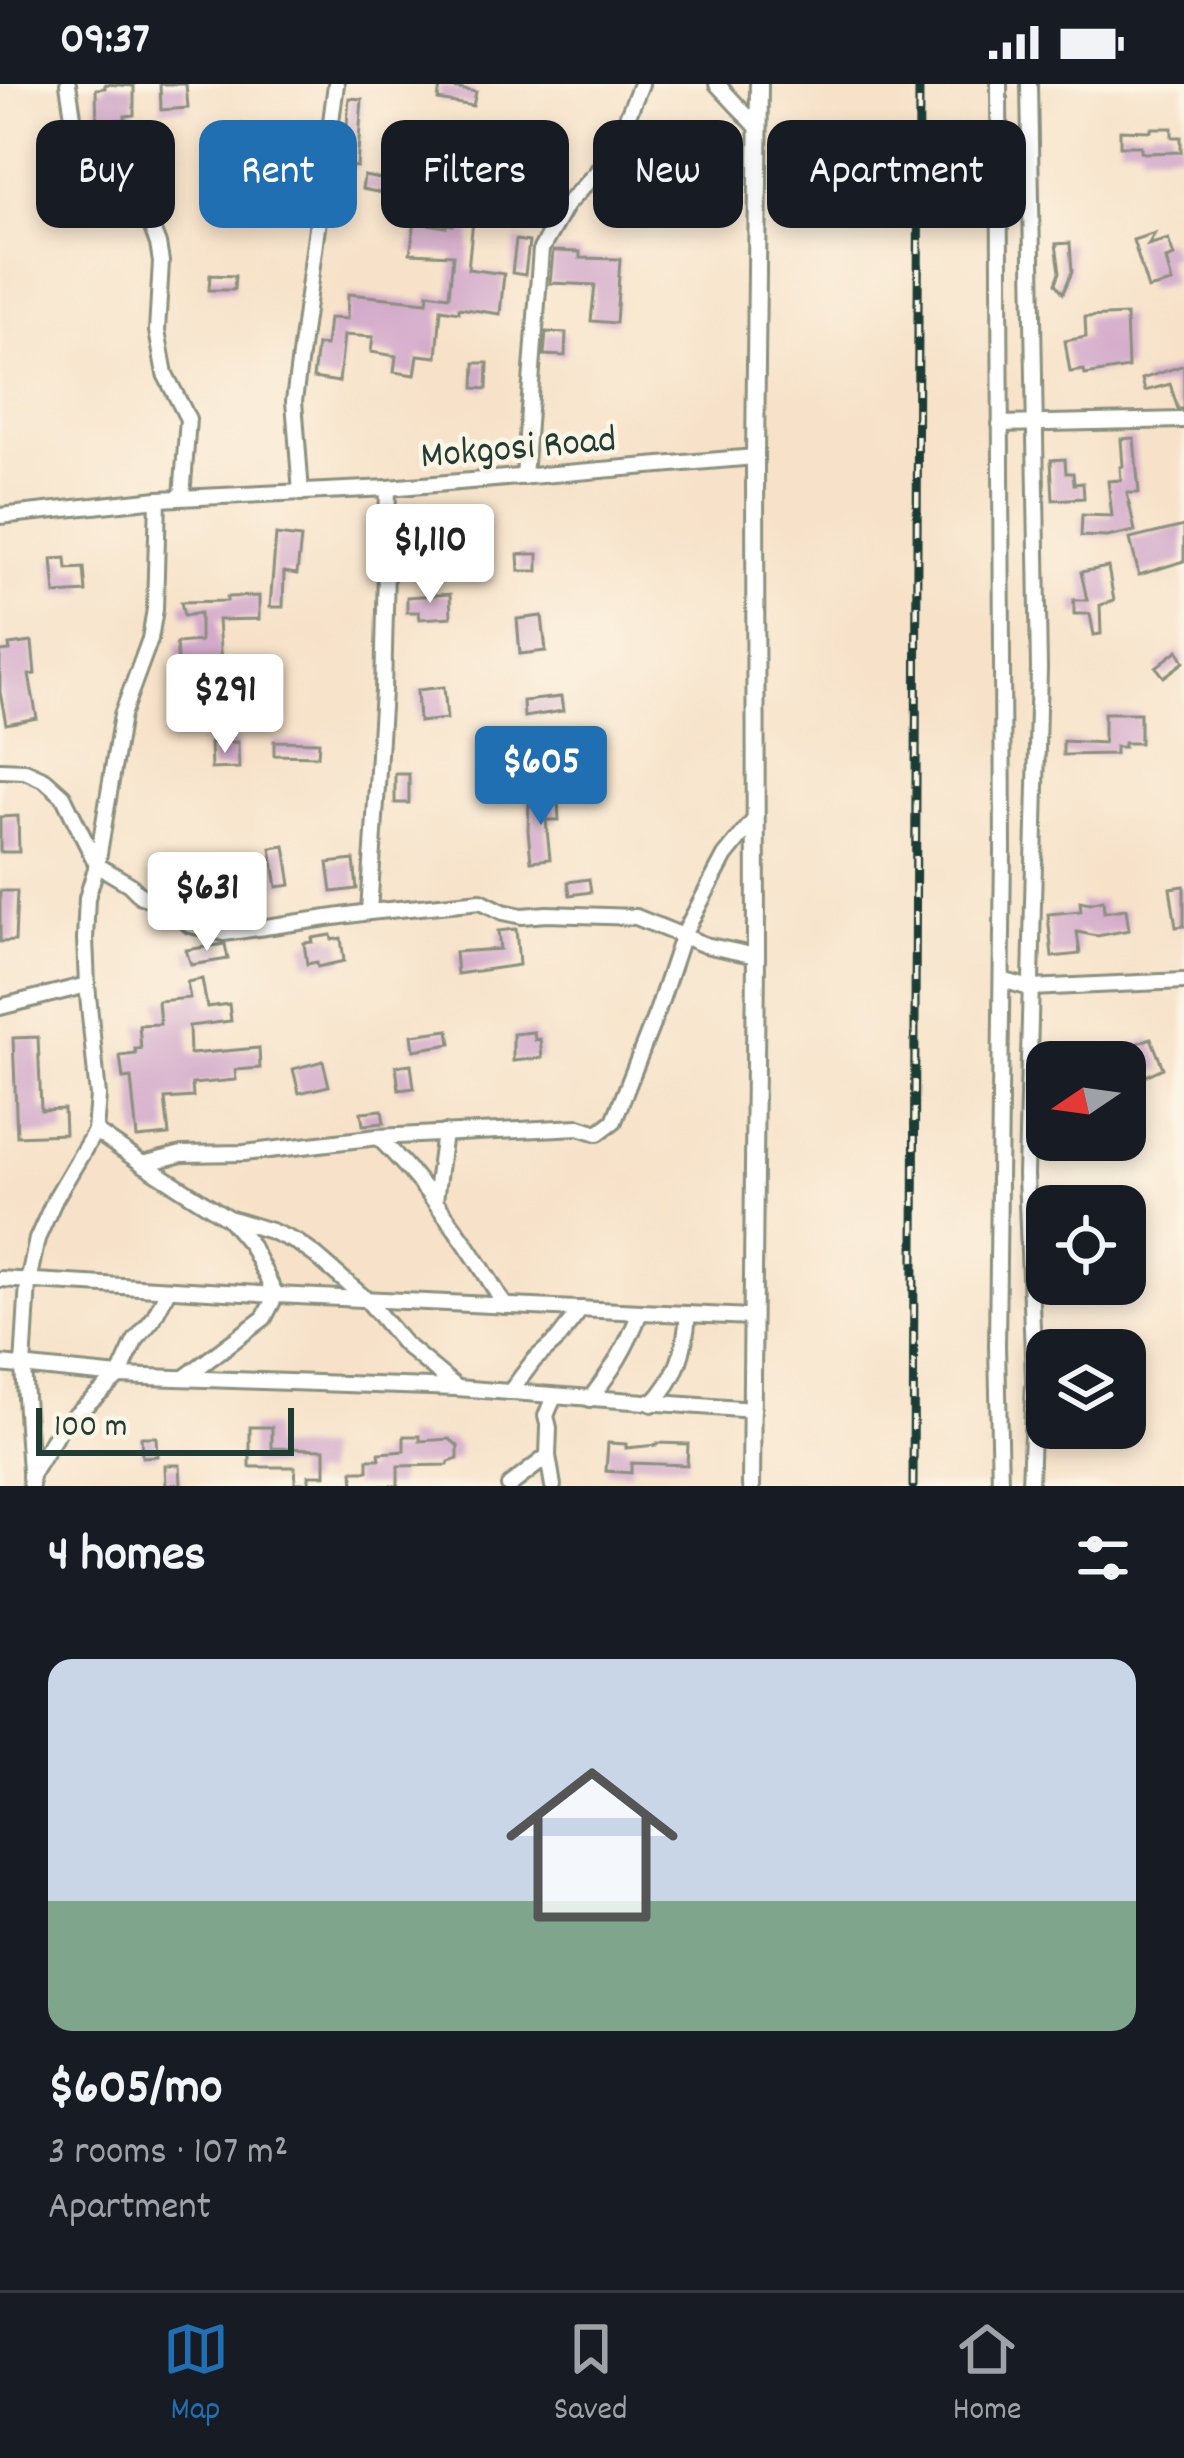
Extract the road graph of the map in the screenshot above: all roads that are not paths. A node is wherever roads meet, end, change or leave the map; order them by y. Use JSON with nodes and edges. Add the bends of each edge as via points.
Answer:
{"nodes":[{"id":1,"x":68,"y":84,"type":"edge"},
{"id":2,"x":336,"y":84,"type":"edge"},
{"id":3,"x":641,"y":84,"type":"edge"},
{"id":4,"x":717,"y":84,"type":"edge"},
{"id":5,"x":759,"y":84,"type":"edge"},
{"id":6,"x":999,"y":84,"type":"edge"},
{"id":7,"x":1029,"y":84,"type":"edge"},
{"id":8,"x":759,"y":129,"type":"junction"},
{"id":9,"x":1184,"y":420,"type":"edge"},
{"id":10,"x":1036,"y":422,"type":"junction"},
{"id":11,"x":1000,"y":424,"type":"junction"},
{"id":12,"x":755,"y":457,"type":"junction"},
{"id":13,"x":524,"y":477,"type":"junction"},
{"id":14,"x":388,"y":488,"type":"junction"},
{"id":15,"x":302,"y":494,"type":"junction"},
{"id":16,"x":182,"y":497,"type":"junction"},
{"id":17,"x":158,"y":499,"type":"junction"},
{"id":18,"x":0,"y":516,"type":"edge"},
{"id":19,"x":0,"y":770,"type":"edge"},
{"id":20,"x":755,"y":819,"type":"junction"},
{"id":21,"x":97,"y":865,"type":"junction"},
{"id":22,"x":370,"y":912,"type":"junction"},
{"id":23,"x":682,"y":937,"type":"junction"},
{"id":24,"x":756,"y":956,"type":"junction"},
{"id":25,"x":1003,"y":980,"type":"junction"},
{"id":26,"x":1184,"y":981,"type":"edge"},
{"id":27,"x":87,"y":985,"type":"junction"},
{"id":28,"x":1030,"y":988,"type":"junction"},
{"id":29,"x":0,"y":1007,"type":"edge"},
{"id":30,"x":95,"y":1131,"type":"junction"},
{"id":31,"x":444,"y":1133,"type":"junction"},
{"id":32,"x":378,"y":1137,"type":"junction"},
{"id":33,"x":143,"y":1164,"type":"junction"},
{"id":34,"x":435,"y":1199,"type":"junction"},
{"id":35,"x":228,"y":1218,"type":"junction"},
{"id":36,"x":0,"y":1279,"type":"edge"},
{"id":37,"x":28,"y":1282,"type":"junction"},
{"id":38,"x":168,"y":1289,"type":"junction"},
{"id":39,"x":276,"y":1295,"type":"junction"},
{"id":40,"x":367,"y":1300,"type":"junction"},
{"id":41,"x":505,"y":1306,"type":"junction"},
{"id":42,"x":581,"y":1309,"type":"junction"},
{"id":43,"x":640,"y":1312,"type":"junction"},
{"id":44,"x":688,"y":1314,"type":"junction"},
{"id":45,"x":751,"y":1317,"type":"junction"},
{"id":46,"x":0,"y":1364,"type":"edge"},
{"id":47,"x":22,"y":1367,"type":"junction"},
{"id":48,"x":119,"y":1376,"type":"junction"},
{"id":49,"x":184,"y":1378,"type":"junction"},
{"id":50,"x":457,"y":1388,"type":"junction"},
{"id":51,"x":510,"y":1392,"type":"junction"},
{"id":52,"x":554,"y":1396,"type":"junction"},
{"id":53,"x":590,"y":1399,"type":"junction"},
{"id":54,"x":652,"y":1404,"type":"junction"},
{"id":55,"x":752,"y":1410,"type":"junction"},
{"id":56,"x":548,"y":1456,"type":"junction"},
{"id":57,"x":30,"y":1482,"type":"edge"},
{"id":58,"x":509,"y":1486,"type":"edge"},
{"id":59,"x":553,"y":1486,"type":"edge"},
{"id":60,"x":751,"y":1486,"type":"edge"},
{"id":61,"x":1000,"y":1486,"type":"edge"},
{"id":62,"x":1030,"y":1486,"type":"edge"}],
"edges":[{"from":1,"to":16,"type":"street","via":[[74,123],[146,213],[158,244],[157,331],[165,374],[188,419]]},
{"from":2,"to":15,"type":"street","via":[[294,401]]},
{"from":3,"to":13,"type":"street","via":[[597,172],[541,249]]},
{"from":4,"to":8,"type":"street"},
{"from":5,"to":8,"type":"street"},
{"from":6,"to":11,"type":"street"},
{"from":7,"to":10,"type":"street"},
{"from":8,"to":12,"type":"street"},
{"from":9,"to":10,"type":"street"},
{"from":10,"to":11,"type":"street"},
{"from":10,"to":28,"type":"street"},
{"from":11,"to":25,"type":"street"},
{"from":12,"to":13,"type":"street","name":"Mokgosi Road"},
{"from":12,"to":20,"type":"street"},
{"from":13,"to":14,"type":"street","name":"Mokgosi Road"},
{"from":14,"to":15,"type":"street","name":"Mokgosi Road"},
{"from":14,"to":22,"type":"street"},
{"from":15,"to":16,"type":"street","name":"Mokgosi Road"},
{"from":16,"to":17,"type":"street","name":"Mokgosi Road"},
{"from":17,"to":18,"type":"street","name":"Mokgosi Road"},
{"from":17,"to":21,"type":"street","via":[[155,610],[122,715]]},
{"from":19,"to":21,"type":"street","via":[[25,771],[63,796]]},
{"from":20,"to":23,"type":"street","via":[[725,856]]},
{"from":20,"to":24,"type":"street"},
{"from":21,"to":22,"type":"street","via":[[190,925],[224,933]]},
{"from":21,"to":27,"type":"street","via":[[87,898]]},
{"from":22,"to":23,"type":"street","via":[[481,901],[521,916],[636,916]]},
{"from":23,"to":24,"type":"street"},
{"from":23,"to":31,"type":"street","via":[[614,1121],[598,1132]]},
{"from":24,"to":45,"type":"street"},
{"from":25,"to":28,"type":"street"},
{"from":25,"to":61,"type":"street"},
{"from":26,"to":28,"type":"street"},
{"from":27,"to":29,"type":"street"},
{"from":27,"to":30,"type":"street"},
{"from":28,"to":62,"type":"street"},
{"from":30,"to":33,"type":"street"},
{"from":30,"to":37,"type":"street","via":[[37,1239]]},
{"from":31,"to":32,"type":"street"},
{"from":31,"to":34,"type":"street"},
{"from":32,"to":33,"type":"street"},
{"from":32,"to":34,"type":"street"},
{"from":33,"to":35,"type":"street"},
{"from":34,"to":41,"type":"street"},
{"from":35,"to":39,"type":"street"},
{"from":35,"to":40,"type":"street","via":[[298,1243]]},
{"from":36,"to":37,"type":"street"},
{"from":37,"to":38,"type":"street"},
{"from":37,"to":47,"type":"street"},
{"from":38,"to":39,"type":"street"},
{"from":38,"to":48,"type":"street"},
{"from":39,"to":40,"type":"street"},
{"from":39,"to":49,"type":"street","via":[[264,1318]]},
{"from":40,"to":41,"type":"street"},
{"from":40,"to":50,"type":"street"},
{"from":41,"to":42,"type":"street"},
{"from":42,"to":43,"type":"street"},
{"from":42,"to":51,"type":"street"},
{"from":43,"to":44,"type":"street"},
{"from":43,"to":53,"type":"street","via":[[615,1368]]},
{"from":44,"to":45,"type":"street"},
{"from":44,"to":54,"type":"street","via":[[678,1370]]},
{"from":45,"to":55,"type":"street"},
{"from":46,"to":47,"type":"street"},
{"from":47,"to":48,"type":"street"},
{"from":47,"to":57,"type":"street"},
{"from":48,"to":49,"type":"street"},
{"from":48,"to":57,"type":"street","via":[[61,1427]]},
{"from":49,"to":50,"type":"street"},
{"from":50,"to":51,"type":"street"},
{"from":51,"to":52,"type":"street"},
{"from":52,"to":53,"type":"street"},
{"from":52,"to":56,"type":"street"},
{"from":53,"to":54,"type":"street"},
{"from":54,"to":55,"type":"street"},
{"from":55,"to":60,"type":"street"},
{"from":56,"to":58,"type":"street"},
{"from":56,"to":59,"type":"street"}]}
